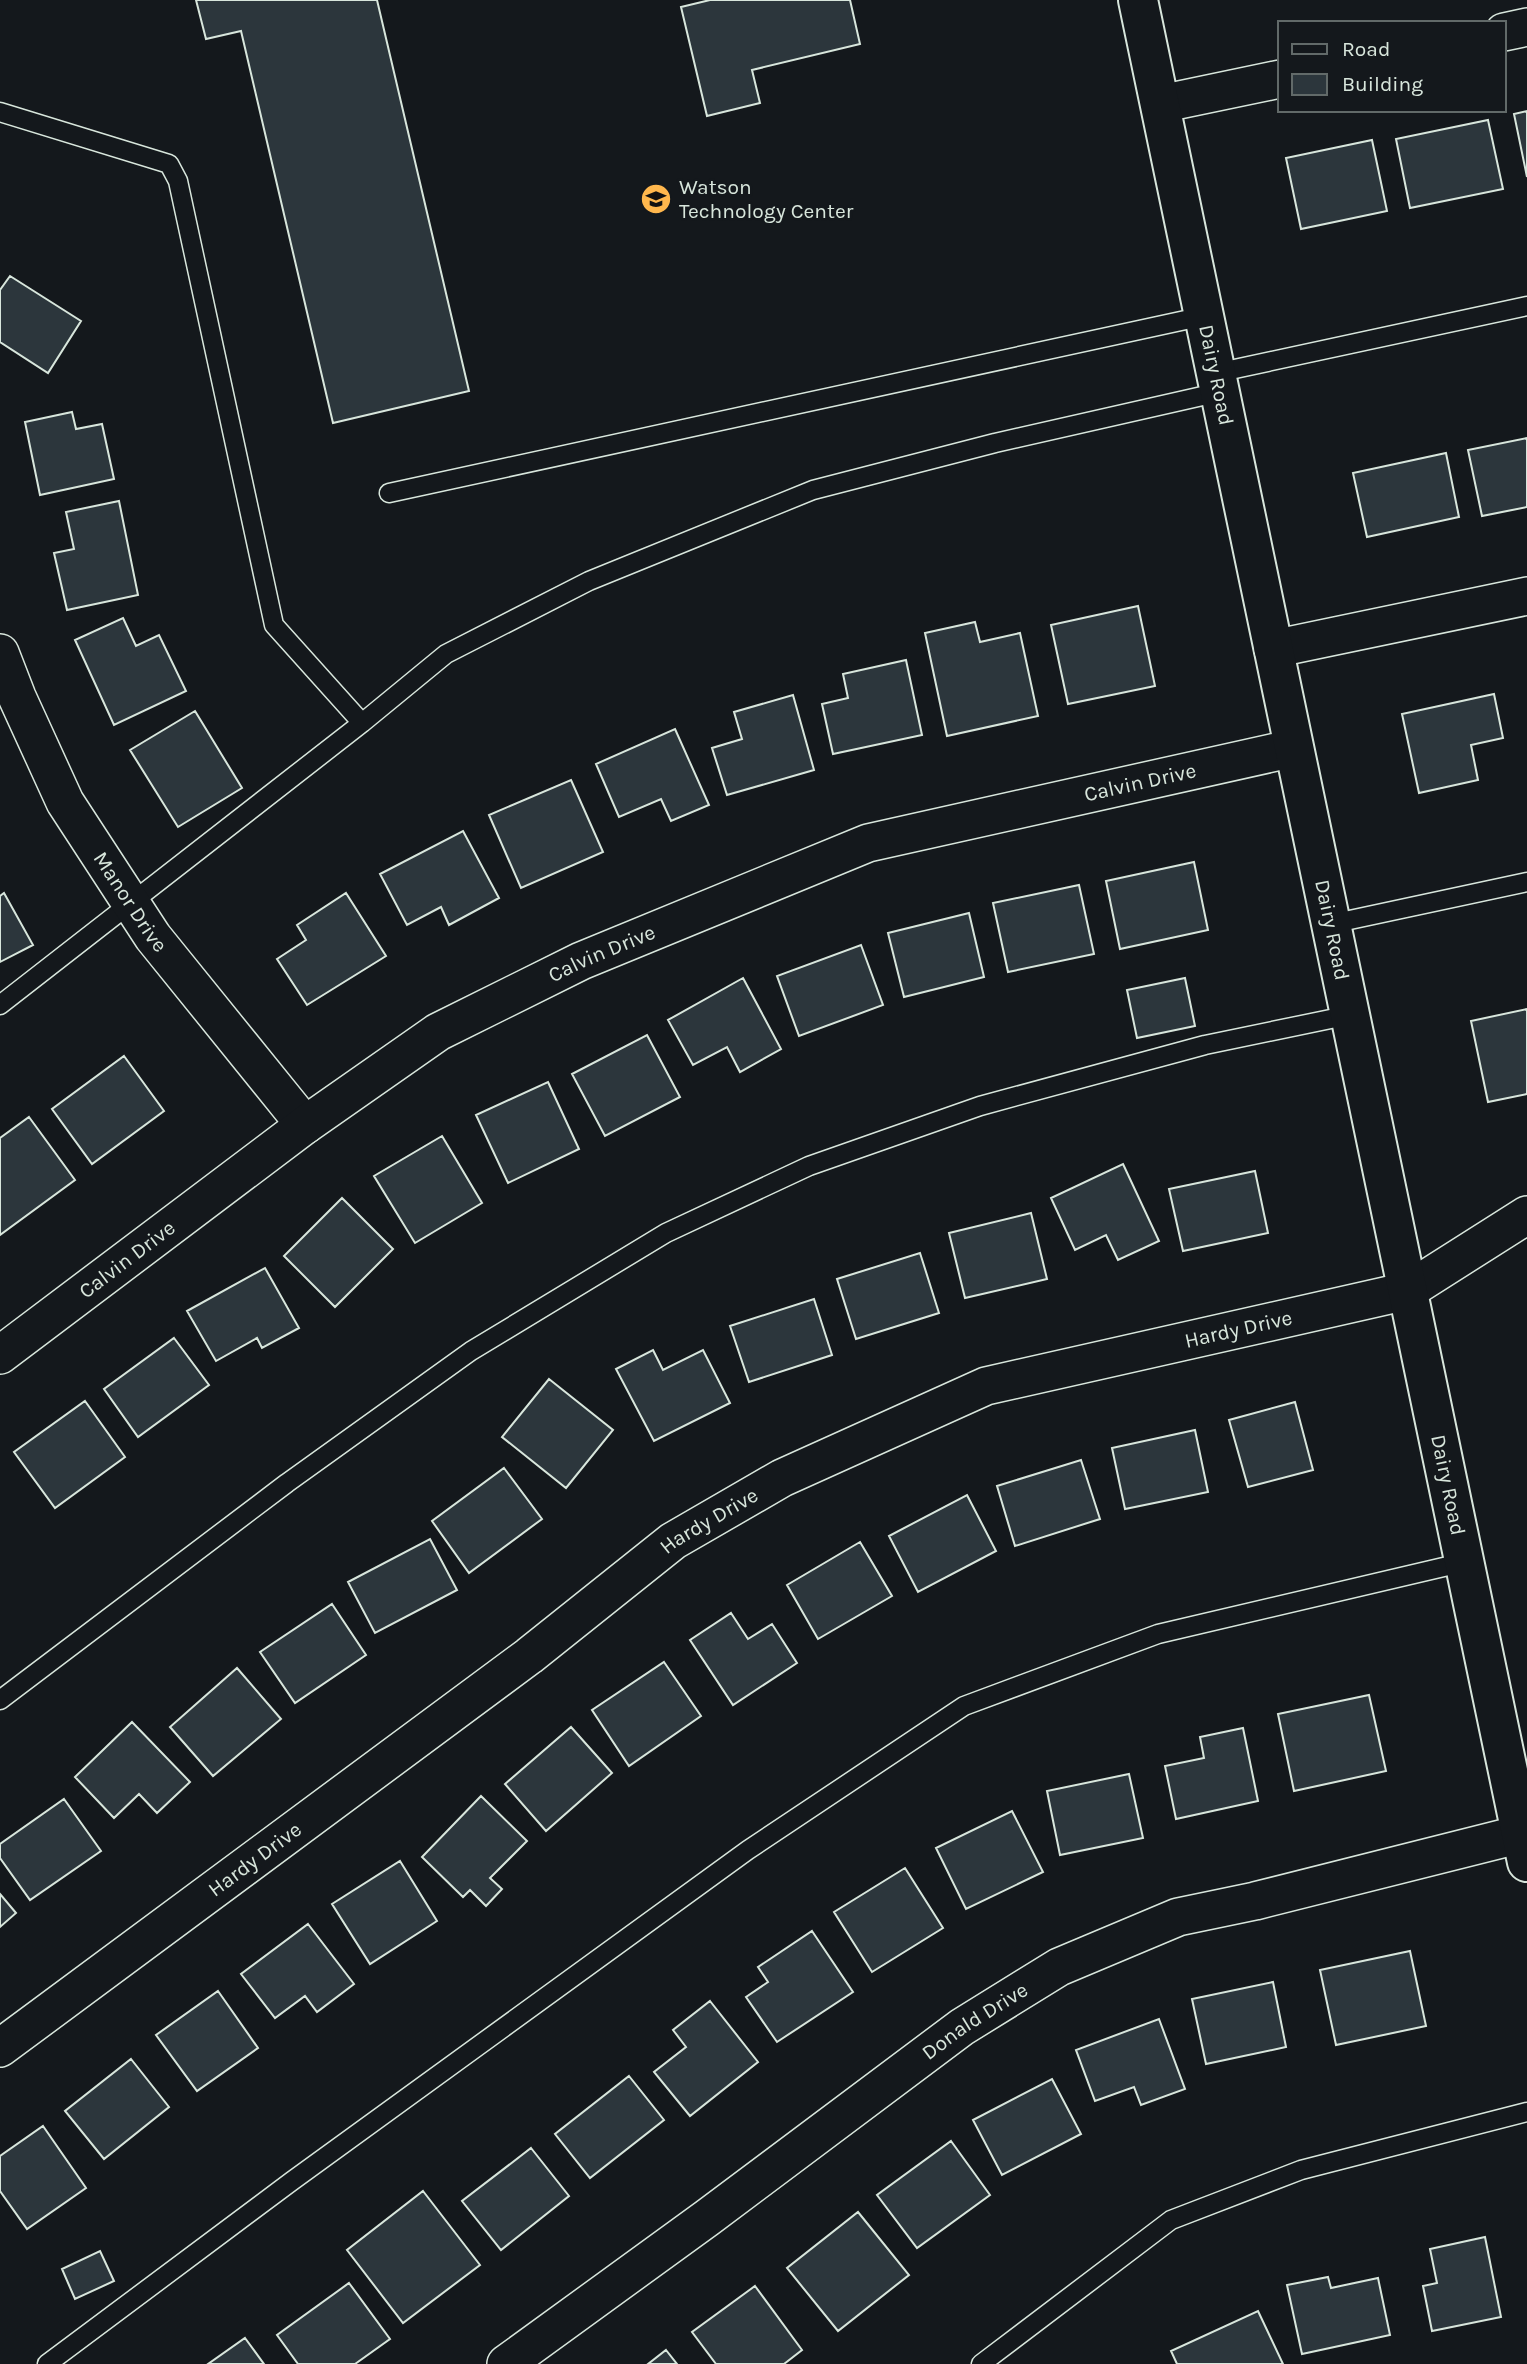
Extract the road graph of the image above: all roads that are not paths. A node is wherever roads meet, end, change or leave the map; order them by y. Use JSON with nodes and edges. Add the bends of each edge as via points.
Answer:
{"nodes":[{"id":1,"x":1138,"y":0,"type":"edge"},
{"id":2,"x":1527,"y":27,"type":"edge"},
{"id":3,"x":1506,"y":32,"type":"edge"},
{"id":4,"x":1278,"y":79,"type":"edge"},
{"id":5,"x":1160,"y":104,"type":"junction"},
{"id":6,"x":0,"y":112,"type":"edge"},
{"id":7,"x":1527,"y":306,"type":"edge"},
{"id":8,"x":1203,"y":316,"type":"junction"},
{"id":9,"x":1218,"y":382,"type":"junction"},
{"id":10,"x":389,"y":493,"type":"dead end"},
{"id":11,"x":1527,"y":596,"type":"edge"},
{"id":12,"x":1273,"y":649,"type":"junction"},
{"id":13,"x":0,"y":653,"type":"edge"},
{"id":14,"x":362,"y":723,"type":"junction"},
{"id":15,"x":1294,"y":748,"type":"junction"},
{"id":16,"x":1527,"y":882,"type":"edge"},
{"id":17,"x":131,"y":904,"type":"junction"},
{"id":18,"x":1331,"y":923,"type":"junction"},
{"id":19,"x":0,"y":1005,"type":"edge"},
{"id":20,"x":1350,"y":1015,"type":"junction"},
{"id":21,"x":304,"y":1125,"type":"junction"},
{"id":22,"x":1527,"y":1214,"type":"edge"},
{"id":23,"x":1407,"y":1291,"type":"junction"},
{"id":24,"x":0,"y":1355,"type":"edge"},
{"id":25,"x":1465,"y":1562,"type":"junction"},
{"id":26,"x":0,"y":1700,"type":"edge"},
{"id":27,"x":1524,"y":1848,"type":"edge"},
{"id":28,"x":0,"y":2048,"type":"edge"},
{"id":29,"x":1527,"y":2112,"type":"edge"},
{"id":30,"x":47,"y":2364,"type":"edge"},
{"id":31,"x":506,"y":2364,"type":"edge"},
{"id":32,"x":981,"y":2364,"type":"edge"}],
"edges":[{"from":1,"to":5,"type":"street","name":"Dairy Road"},
{"from":2,"to":3,"type":"street"},
{"from":4,"to":5,"type":"street"},
{"from":5,"to":8,"type":"street","name":"Dairy Road"},
{"from":6,"to":14,"type":"lane","via":[[169,164],[178,181],[274,625]]},
{"from":7,"to":9,"type":"lane"},
{"from":8,"to":9,"type":"street","name":"Dairy Road"},
{"from":8,"to":10,"type":"lane"},
{"from":9,"to":12,"type":"street","name":"Dairy Road"},
{"from":9,"to":14,"type":"lane","via":[[813,490],[589,581],[446,654]]},
{"from":11,"to":12,"type":"street"},
{"from":12,"to":15,"type":"street","name":"Dairy Road"},
{"from":13,"to":17,"type":"street","name":"Manor Drive","via":[[65,802]]},
{"from":14,"to":17,"type":"lane"},
{"from":15,"to":18,"type":"street","name":"Dairy Road"},
{"from":15,"to":21,"type":"street","name":"Calvin Drive","via":[[868,843],[581,961],[450,1026]]},
{"from":16,"to":18,"type":"lane"},
{"from":17,"to":19,"type":"lane"},
{"from":17,"to":21,"type":"street","name":"Manor Drive"},
{"from":18,"to":20,"type":"street","name":"Dairy Road"},
{"from":20,"to":23,"type":"street","name":"Dairy Road"},
{"from":20,"to":26,"type":"lane","via":[[1205,1045],[980,1106],[809,1166],[666,1233],[471,1351]]},
{"from":21,"to":24,"type":"street","name":"Calvin Drive"},
{"from":22,"to":23,"type":"street","name":"Hardy Drive"},
{"from":23,"to":25,"type":"street","name":"Dairy Road"},
{"from":23,"to":28,"type":"street","name":"Hardy Drive","via":[[986,1387],[782,1478],[673,1541],[529,1656]]},
{"from":25,"to":27,"type":"street","name":"Dairy Road"},
{"from":25,"to":30,"type":"lane","via":[[1158,1634],[964,1706],[748,1850]]},
{"from":27,"to":31,"type":"street","name":"Donald Drive","via":[[1178,1917],[1059,1967],[962,2027]]},
{"from":29,"to":32,"type":"lane","via":[[1301,2170],[1171,2220]]}]}
